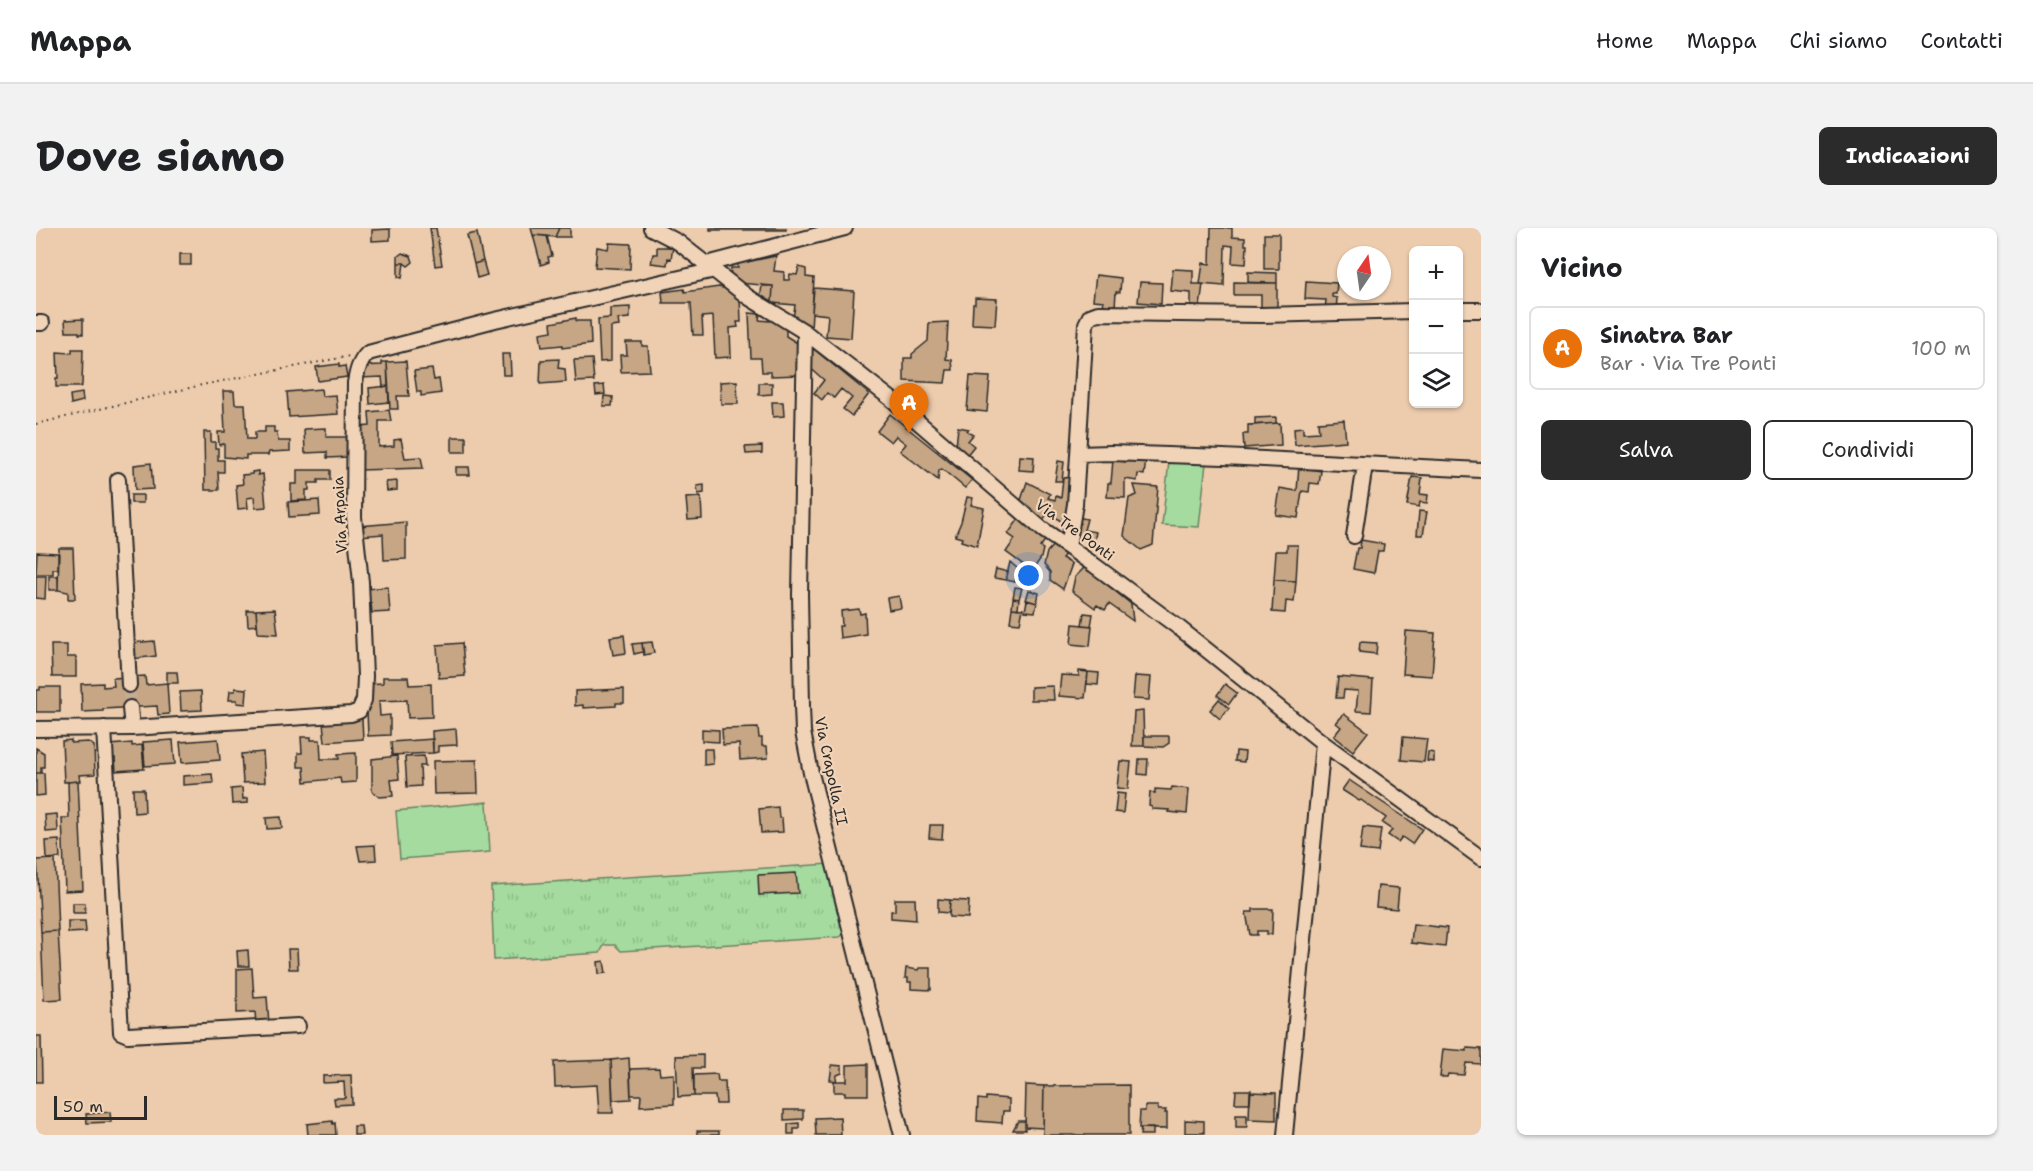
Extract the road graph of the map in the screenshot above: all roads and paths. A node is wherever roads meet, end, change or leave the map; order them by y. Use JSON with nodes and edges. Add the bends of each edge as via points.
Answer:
{"nodes":[{"id":1,"x":651,"y":228,"type":"edge"},
{"id":2,"x":845,"y":228,"type":"edge"},
{"id":3,"x":711,"y":267,"type":"junction"},
{"id":4,"x":1463,"y":310,"type":"edge"},
{"id":5,"x":1481,"y":310,"type":"edge"},
{"id":6,"x":1409,"y":311,"type":"edge"},
{"id":7,"x":805,"y":332,"type":"junction"},
{"id":8,"x":368,"y":353,"type":"junction"},
{"id":9,"x":36,"y":424,"type":"edge"},
{"id":10,"x":1079,"y":454,"type":"junction"},
{"id":11,"x":1365,"y":465,"type":"junction"},
{"id":12,"x":1481,"y":470,"type":"edge"},
{"id":13,"x":118,"y":480,"type":"dead end"},
{"id":14,"x":1354,"y":536,"type":"dead end"},
{"id":15,"x":1068,"y":547,"type":"junction"},
{"id":16,"x":129,"y":685,"type":"tunnel mouth"},
{"id":17,"x":130,"y":708,"type":"tunnel mouth"},
{"id":18,"x":104,"y":728,"type":"junction"},
{"id":19,"x":132,"y":728,"type":"junction"},
{"id":20,"x":36,"y":729,"type":"edge"},
{"id":21,"x":1323,"y":744,"type":"junction"},
{"id":22,"x":1481,"y":858,"type":"edge"},
{"id":23,"x":298,"y":1026,"type":"dead end"},
{"id":24,"x":902,"y":1135,"type":"edge"},
{"id":25,"x":1285,"y":1135,"type":"edge"}],
"edges":[{"from":1,"to":3,"type":"street","name":"Via Tre Ponti"},
{"from":2,"to":3,"type":"street"},
{"from":3,"to":7,"type":"street","name":"Via Tre Ponti","via":[[748,297]]},
{"from":3,"to":8,"type":"street"},
{"from":4,"to":5,"type":"street"},
{"from":6,"to":10,"type":"street","via":[[1090,316],[1082,364]]},
{"from":7,"to":15,"type":"street","name":"Via Tre Ponti"},
{"from":7,"to":24,"type":"street","name":"Via Crapolla II","via":[[800,594],[803,732]]},
{"from":8,"to":9,"type":"path","via":[[202,385]]},
{"from":8,"to":19,"type":"street","name":"Via Arpaia","via":[[362,359],[355,383],[354,517],[365,676],[364,700],[359,711]]},
{"from":10,"to":11,"type":"street"},
{"from":10,"to":15,"type":"street"},
{"from":11,"to":12,"type":"street"},
{"from":11,"to":14,"type":"street"},
{"from":13,"to":16,"type":"street"},
{"from":15,"to":21,"type":"street","name":"Via Tre Ponti","via":[[1178,627]]},
{"from":17,"to":19,"type":"street"},
{"from":18,"to":19,"type":"street","name":"Via Arpaia"},
{"from":18,"to":20,"type":"street","name":"Via Arpaia"},
{"from":18,"to":23,"type":"street","via":[[121,1032],[128,1035]]},
{"from":21,"to":22,"type":"street","name":"Via Tre Ponti"},
{"from":21,"to":25,"type":"street"}]}
